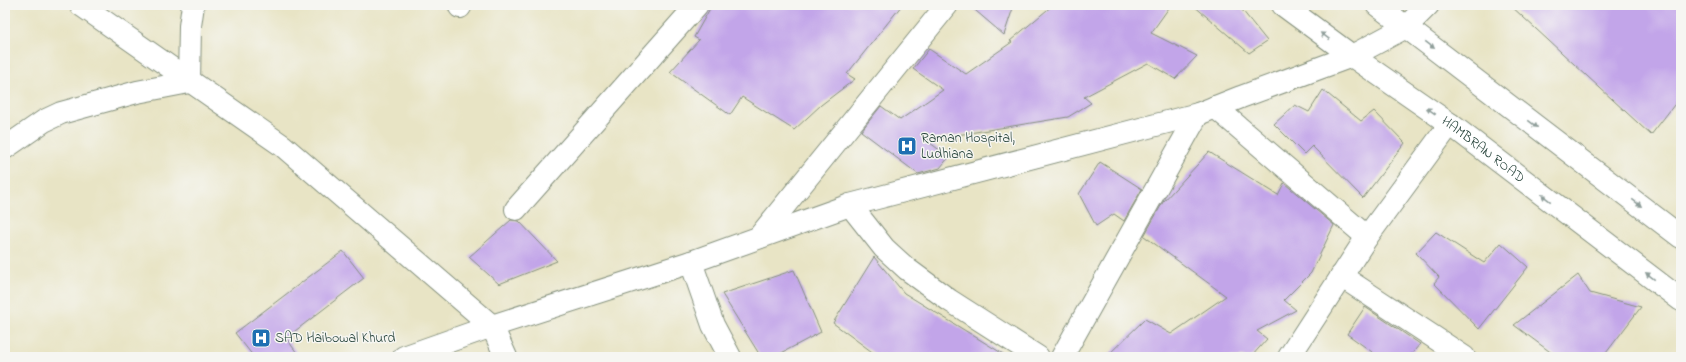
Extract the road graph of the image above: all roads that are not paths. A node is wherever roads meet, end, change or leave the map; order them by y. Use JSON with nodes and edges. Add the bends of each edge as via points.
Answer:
{"nodes":[{"id":1,"x":81,"y":5,"type":"edge"},
{"id":2,"x":193,"y":5,"type":"edge"},
{"id":3,"x":697,"y":5,"type":"edge"},
{"id":4,"x":947,"y":5,"type":"edge"},
{"id":5,"x":1282,"y":5,"type":"edge"},
{"id":6,"x":1377,"y":5,"type":"edge"},
{"id":7,"x":1428,"y":5,"type":"edge"},
{"id":8,"x":1406,"y":27,"type":"junction"},
{"id":9,"x":1352,"y":56,"type":"junction"},
{"id":10,"x":189,"y":82,"type":"junction"},
{"id":11,"x":1207,"y":110,"type":"junction"},
{"id":12,"x":1450,"y":124,"type":"junction"},
{"id":13,"x":5,"y":148,"type":"edge"},
{"id":14,"x":850,"y":205,"type":"junction"},
{"id":15,"x":516,"y":209,"type":"dead end"},
{"id":16,"x":1681,"y":237,"type":"edge"},
{"id":17,"x":758,"y":238,"type":"junction"},
{"id":18,"x":1367,"y":238,"type":"junction"},
{"id":19,"x":691,"y":262,"type":"junction"},
{"id":20,"x":1341,"y":276,"type":"junction"},
{"id":21,"x":1681,"y":300,"type":"edge"},
{"id":22,"x":492,"y":326,"type":"junction"},
{"id":23,"x":404,"y":357,"type":"edge"},
{"id":24,"x":506,"y":357,"type":"edge"},
{"id":25,"x":730,"y":357,"type":"edge"},
{"id":26,"x":1038,"y":357,"type":"edge"},
{"id":27,"x":1062,"y":357,"type":"edge"},
{"id":28,"x":1289,"y":357,"type":"edge"},
{"id":29,"x":1464,"y":357,"type":"edge"}],
"edges":[{"from":1,"to":10,"type":"street"},
{"from":2,"to":10,"type":"street"},
{"from":3,"to":15,"type":"street"},
{"from":4,"to":17,"type":"street"},
{"from":9,"to":5,"type":"street","name":"HAMBRAN ROAD","one_way":true},
{"from":6,"to":8,"type":"street"},
{"from":7,"to":8,"type":"street"},
{"from":8,"to":9,"type":"street"},
{"from":8,"to":16,"type":"street","one_way":true},
{"from":9,"to":11,"type":"street"},
{"from":12,"to":9,"type":"street","name":"HAMBRAN ROAD","one_way":true},
{"from":10,"to":13,"type":"street","via":[[137,92],[61,113],[44,121]]},
{"from":10,"to":22,"type":"street","via":[[283,146]]},
{"from":11,"to":14,"type":"street"},
{"from":11,"to":18,"type":"street"},
{"from":11,"to":27,"type":"street"},
{"from":12,"to":18,"type":"street"},
{"from":21,"to":12,"type":"street","name":"HAMBRAN ROAD","one_way":true},
{"from":14,"to":17,"type":"street"},
{"from":14,"to":26,"type":"street","via":[[884,248],[907,269],[949,300]]},
{"from":17,"to":19,"type":"street"},
{"from":18,"to":20,"type":"street"},
{"from":19,"to":22,"type":"street"},
{"from":19,"to":25,"type":"street","via":[[713,325]]},
{"from":20,"to":28,"type":"street"},
{"from":20,"to":29,"type":"street"},
{"from":22,"to":23,"type":"street"},
{"from":22,"to":24,"type":"street"}]}
